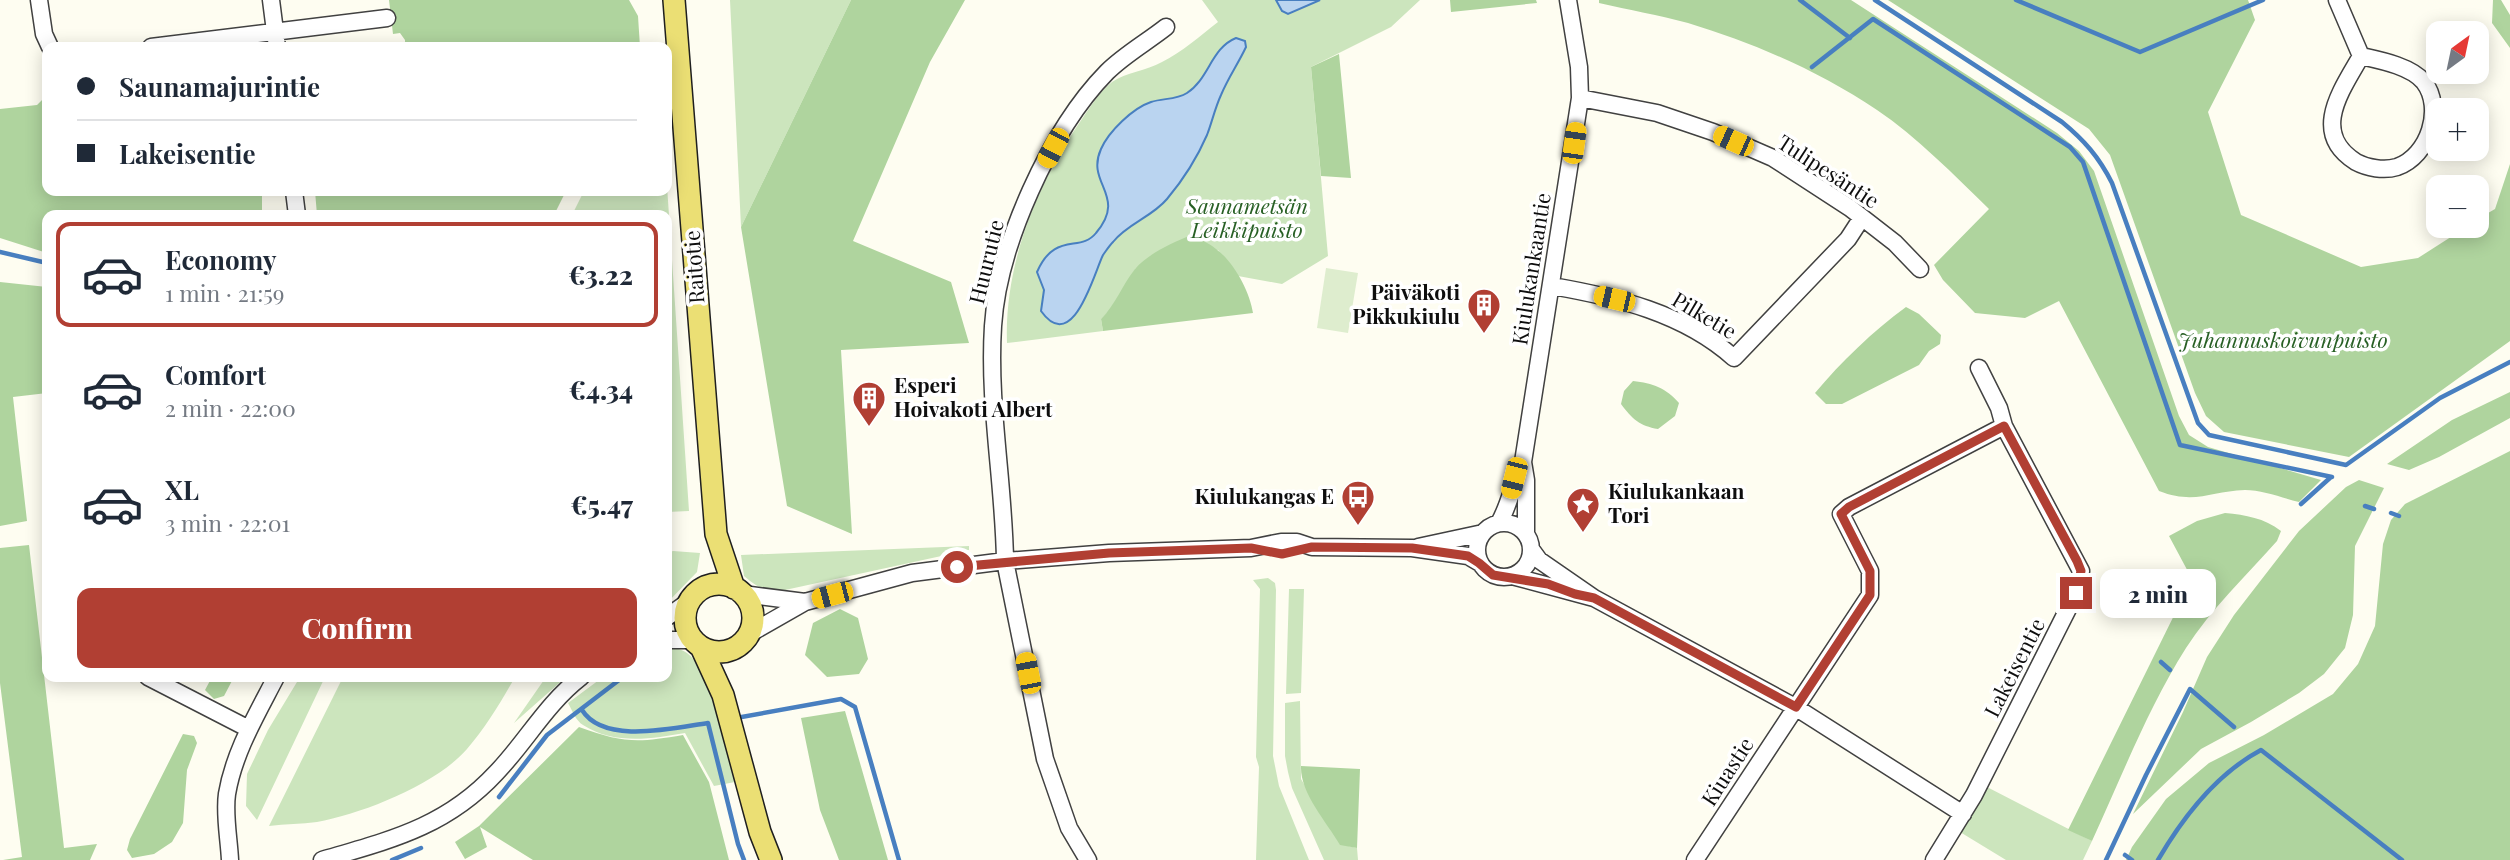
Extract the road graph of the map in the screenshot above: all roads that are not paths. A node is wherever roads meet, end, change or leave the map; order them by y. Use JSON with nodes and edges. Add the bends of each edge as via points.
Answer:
{"nodes":[{"id":1,"x":39,"y":0,"type":"edge"},
{"id":2,"x":271,"y":0,"type":"edge"},
{"id":3,"x":674,"y":0,"type":"edge"},
{"id":4,"x":1568,"y":0,"type":"edge"},
{"id":5,"x":2337,"y":0,"type":"edge"},
{"id":6,"x":387,"y":18,"type":"dead end"},
{"id":7,"x":1166,"y":27,"type":"dead end"},
{"id":8,"x":276,"y":39,"type":"edge"},
{"id":9,"x":48,"y":42,"type":"edge"},
{"id":10,"x":229,"y":42,"type":"edge"},
{"id":11,"x":2361,"y":56,"type":"junction"},
{"id":12,"x":1580,"y":98,"type":"junction"},
{"id":13,"x":1861,"y":219,"type":"junction"},
{"id":14,"x":1920,"y":269,"type":"dead end"},
{"id":15,"x":1552,"y":286,"type":"junction"},
{"id":16,"x":1979,"y":368,"type":"dead end"},
{"id":17,"x":2004,"y":426,"type":"junction"},
{"id":18,"x":1522,"y":462,"type":"junction"},
{"id":19,"x":1499,"y":523,"type":"junction"},
{"id":20,"x":1483,"y":533,"type":"junction"},
{"id":21,"x":716,"y":534,"type":"junction"},
{"id":22,"x":1529,"y":542,"type":"junction"},
{"id":23,"x":1412,"y":548,"type":"junction"},
{"id":24,"x":1005,"y":561,"type":"junction"},
{"id":25,"x":1479,"y":563,"type":"junction"},
{"id":26,"x":1512,"y":576,"type":"junction"},
{"id":27,"x":704,"y":587,"type":"junction"},
{"id":28,"x":739,"y":591,"type":"junction"},
{"id":29,"x":1594,"y":598,"type":"junction"},
{"id":30,"x":688,"y":602,"type":"junction"},
{"id":31,"x":805,"y":602,"type":"junction"},
{"id":32,"x":672,"y":613,"type":"edge"},
{"id":33,"x":748,"y":634,"type":"junction"},
{"id":34,"x":672,"y":641,"type":"edge"},
{"id":35,"x":697,"y":644,"type":"junction"},
{"id":36,"x":733,"y":649,"type":"junction"},
{"id":37,"x":158,"y":682,"type":"edge"},
{"id":38,"x":273,"y":682,"type":"edge"},
{"id":39,"x":576,"y":682,"type":"edge"},
{"id":40,"x":723,"y":695,"type":"junction"},
{"id":41,"x":1796,"y":707,"type":"junction"},
{"id":42,"x":249,"y":729,"type":"junction"},
{"id":43,"x":1963,"y":814,"type":"junction"},
{"id":44,"x":230,"y":860,"type":"edge"},
{"id":45,"x":322,"y":860,"type":"edge"},
{"id":46,"x":771,"y":860,"type":"edge"},
{"id":47,"x":1088,"y":860,"type":"edge"},
{"id":48,"x":1695,"y":860,"type":"edge"},
{"id":49,"x":1934,"y":860,"type":"edge"}],
"edges":[{"from":1,"to":9,"type":"street"},
{"from":2,"to":8,"type":"street"},
{"from":3,"to":21,"type":"main road","name":"Raitotie"},
{"from":4,"to":12,"type":"street","name":"Kiulukankaantie"},
{"from":5,"to":11,"type":"street"},
{"from":6,"to":8,"type":"street"},
{"from":7,"to":24,"type":"street","name":"Huurutie","via":[[1108,71],[1090,91],[1035,181],[1016,227],[993,326],[995,446]]},
{"from":8,"to":10,"type":"street"},
{"from":11,"to":11,"type":"street","via":[[2336,99],[2330,128],[2343,153],[2367,168],[2397,167],[2416,156],[2428,136],[2434,105],[2423,81],[2395,63]]},
{"from":12,"to":13,"type":"street","name":"Tulipesäntie","via":[[1657,113],[1713,132],[1773,158]]},
{"from":12,"to":15,"type":"street","name":"Kiulukankaantie"},
{"from":13,"to":14,"type":"street","name":"Tulipesäntie","via":[[1895,243]]},
{"from":13,"to":15,"type":"street","name":"Pilketie","via":[[1848,239],[1734,358],[1699,332],[1658,312]]},
{"from":15,"to":18,"type":"street","name":"Kiulukankaantie"},
{"from":16,"to":17,"type":"street","name":"Lakeisentie"},
{"from":17,"to":41,"type":"street","name":"Kiuastie","via":[[1841,514],[1870,571],[1870,595]]},
{"from":17,"to":43,"type":"street","name":"Lakeisentie","via":[[2077,561],[2080,582]]},
{"from":18,"to":19,"type":"street","name":"Kiulukankaantie"},
{"from":18,"to":22,"type":"street","name":"Kiulukankaantie"},
{"from":19,"to":20,"type":"street"},
{"from":19,"to":22,"type":"street","via":[[1514,525]]},
{"from":20,"to":23,"type":"street"},
{"from":20,"to":25,"type":"street","via":[[1477,547]]},
{"from":21,"to":27,"type":"main road","name":"Raitotie"},
{"from":21,"to":28,"type":"main road","name":"Raitotie"},
{"from":22,"to":26,"type":"street","via":[[1526,566]]},
{"from":22,"to":29,"type":"street","via":[[1539,560]]},
{"from":23,"to":24,"type":"street","via":[[1312,547],[1281,542],[1251,548]]},
{"from":23,"to":25,"type":"street","via":[[1468,556]]},
{"from":24,"to":31,"type":"street","via":[[912,573]]},
{"from":24,"to":47,"type":"street","name":"Huurutie","via":[[1045,759],[1069,828]]},
{"from":25,"to":26,"type":"street","via":[[1493,575]]},
{"from":26,"to":29,"type":"street"},
{"from":27,"to":28,"type":"main road","via":[[724,584]]},
{"from":27,"to":30,"type":"main road"},
{"from":28,"to":31,"type":"street"},
{"from":28,"to":33,"type":"main road","name":"Raitotie","via":[[752,613]]},
{"from":29,"to":41,"type":"street"},
{"from":30,"to":32,"type":"street"},
{"from":30,"to":35,"type":"main road","via":[[685,622]]},
{"from":31,"to":33,"type":"street"},
{"from":33,"to":36,"type":"main road"},
{"from":34,"to":35,"type":"street"},
{"from":35,"to":36,"type":"main road","via":[[711,651]]},
{"from":35,"to":40,"type":"main road"},
{"from":36,"to":40,"type":"main road"},
{"from":37,"to":42,"type":"street"},
{"from":38,"to":42,"type":"street"},
{"from":39,"to":45,"type":"street","via":[[548,707],[497,772],[454,810],[429,825]]},
{"from":40,"to":46,"type":"main road"},
{"from":41,"to":43,"type":"street"},
{"from":41,"to":48,"type":"street","name":"Kiuastie"},
{"from":42,"to":44,"type":"street","via":[[226,797]]},
{"from":43,"to":49,"type":"street","name":"Lakeisentie"}]}
